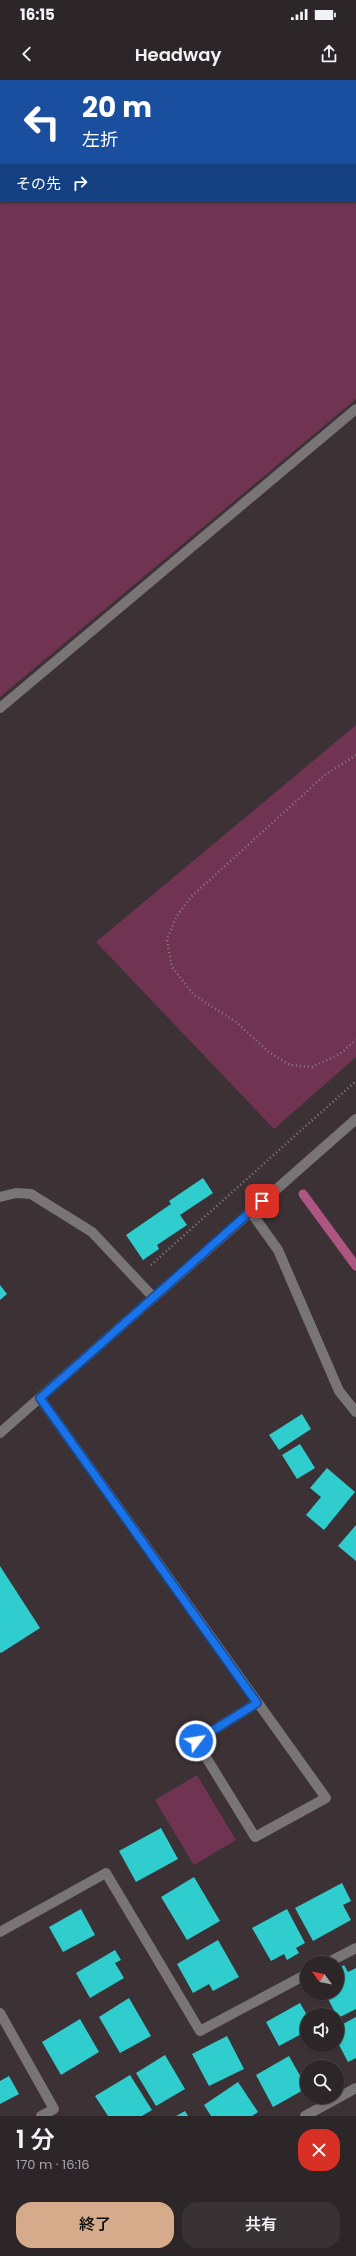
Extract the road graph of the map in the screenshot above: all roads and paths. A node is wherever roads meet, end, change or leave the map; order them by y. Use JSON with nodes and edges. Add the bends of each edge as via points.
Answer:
{"nodes":[{"id":1,"x":356,"y":409,"type":"edge"},
{"id":2,"x":0,"y":708,"type":"edge"},
{"id":3,"x":356,"y":755,"type":"edge"},
{"id":4,"x":356,"y":1040,"type":"edge"},
{"id":5,"x":356,"y":1081,"type":"edge"},
{"id":6,"x":355,"y":1122,"type":"edge"},
{"id":7,"x":0,"y":1197,"type":"edge"},
{"id":8,"x":250,"y":1211,"type":"junction"},
{"id":9,"x":136,"y":1278,"type":"junction"},
{"id":10,"x":153,"y":1297,"type":"junction"},
{"id":11,"x":40,"y":1398,"type":"junction"},
{"id":12,"x":356,"y":1412,"type":"edge"},
{"id":13,"x":0,"y":1433,"type":"edge"},
{"id":14,"x":257,"y":1703,"type":"junction"},
{"id":15,"x":0,"y":1932,"type":"edge"},
{"id":16,"x":356,"y":1948,"type":"edge"},
{"id":17,"x":341,"y":1956,"type":"edge"},
{"id":18,"x":300,"y":1978,"type":"edge"},
{"id":19,"x":0,"y":2013,"type":"edge"},
{"id":20,"x":356,"y":2088,"type":"edge"},
{"id":21,"x":41,"y":2116,"type":"edge"},
{"id":22,"x":305,"y":2116,"type":"edge"}],
"edges":[{"from":1,"to":2,"type":"street"},
{"from":3,"to":4,"type":"path","via":[[324,775],[192,896],[176,917],[167,940],[172,968],[194,996],[236,1022],[269,1052],[290,1065],[312,1067],[340,1054]]},
{"from":5,"to":9,"type":"path"},
{"from":6,"to":8,"type":"street"},
{"from":7,"to":9,"type":"street","via":[[16,1193],[31,1194],[92,1232]]},
{"from":8,"to":10,"type":"street"},
{"from":8,"to":12,"type":"street","via":[[278,1250],[339,1391]]},
{"from":9,"to":10,"type":"street"},
{"from":10,"to":11,"type":"street"},
{"from":11,"to":13,"type":"street"},
{"from":11,"to":14,"type":"street"},
{"from":14,"to":14,"type":"street","via":[[196,1741],[255,1837],[326,1798]]},
{"from":15,"to":18,"type":"street","via":[[106,1873],[200,2031]]},
{"from":16,"to":17,"type":"street"},
{"from":19,"to":21,"type":"street","via":[[54,2109]]},
{"from":20,"to":22,"type":"street"}]}
